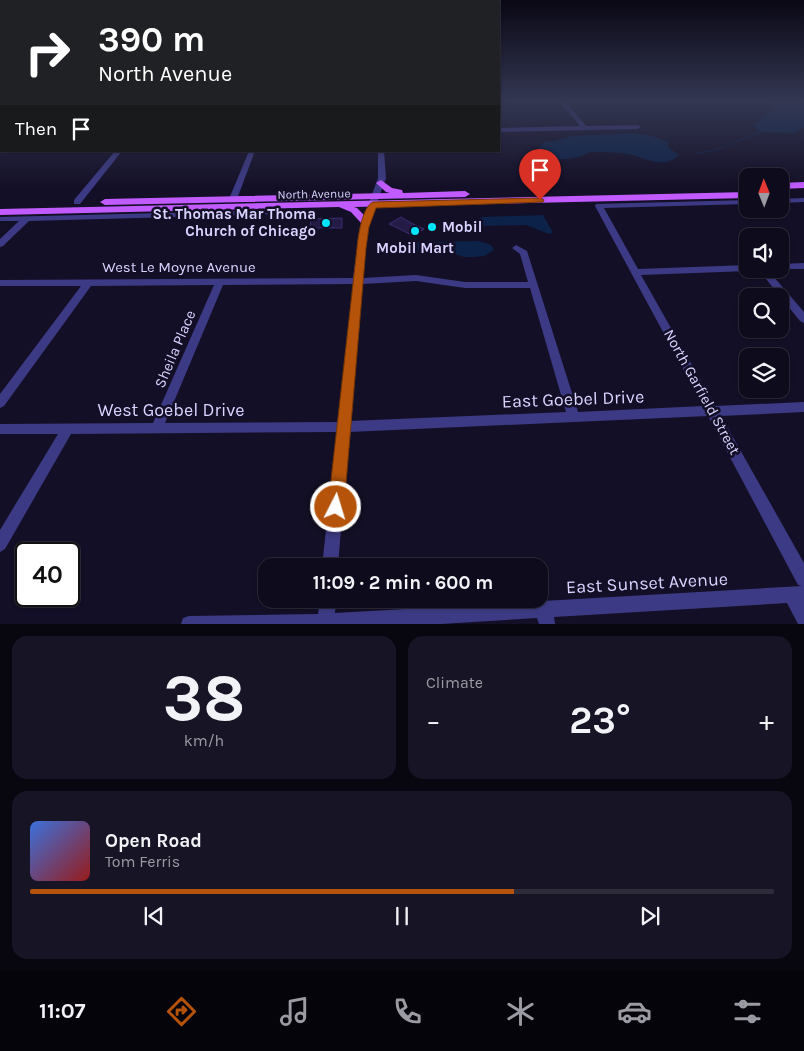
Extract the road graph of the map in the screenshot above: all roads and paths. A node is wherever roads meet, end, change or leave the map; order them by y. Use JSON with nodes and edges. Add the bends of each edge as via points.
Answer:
{"nodes":[{"id":1,"x":118,"y":152,"type":"edge"},
{"id":2,"x":252,"y":152,"type":"edge"},
{"id":3,"x":381,"y":152,"type":"edge"},
{"id":4,"x":381,"y":183,"type":"junction"},
{"id":5,"x":789,"y":186,"type":"edge"},
{"id":6,"x":804,"y":186,"type":"edge"},
{"id":7,"x":739,"y":187,"type":"edge"},
{"id":8,"x":789,"y":194,"type":"edge"},
{"id":9,"x":804,"y":194,"type":"edge"},
{"id":10,"x":417,"y":195,"type":"junction"},
{"id":11,"x":739,"y":195,"type":"edge"},
{"id":12,"x":234,"y":198,"type":"junction"},
{"id":13,"x":375,"y":200,"type":"junction"},
{"id":14,"x":804,"y":200,"type":"edge"},
{"id":15,"x":789,"y":201,"type":"edge"},
{"id":16,"x":77,"y":202,"type":"junction"},
{"id":17,"x":739,"y":202,"type":"edge"},
{"id":18,"x":0,"y":204,"type":"edge"},
{"id":19,"x":340,"y":206,"type":"junction"},
{"id":20,"x":0,"y":212,"type":"edge"},
{"id":21,"x":294,"y":216,"type":"dead end"},
{"id":22,"x":27,"y":218,"type":"junction"},
{"id":23,"x":0,"y":219,"type":"edge"},
{"id":24,"x":366,"y":222,"type":"junction"},
{"id":25,"x":0,"y":244,"type":"edge"},
{"id":26,"x":516,"y":248,"type":"dead end"},
{"id":27,"x":804,"y":266,"type":"edge"},
{"id":28,"x":789,"y":267,"type":"edge"},
{"id":29,"x":739,"y":268,"type":"edge"},
{"id":30,"x":635,"y":272,"type":"junction"},
{"id":31,"x":770,"y":278,"type":"edge"},
{"id":32,"x":359,"y":281,"type":"junction"},
{"id":33,"x":89,"y":282,"type":"junction"},
{"id":34,"x":220,"y":282,"type":"junction"},
{"id":35,"x":0,"y":283,"type":"edge"},
{"id":36,"x":534,"y":285,"type":"junction"},
{"id":37,"x":804,"y":319,"type":"edge"},
{"id":38,"x":0,"y":404,"type":"edge"},
{"id":39,"x":804,"y":407,"type":"edge"},
{"id":40,"x":712,"y":411,"type":"junction"},
{"id":41,"x":573,"y":416,"type":"junction"},
{"id":42,"x":343,"y":427,"type":"junction"},
{"id":43,"x":68,"y":428,"type":"junction"},
{"id":44,"x":157,"y":428,"type":"junction"},
{"id":45,"x":0,"y":429,"type":"edge"},
{"id":46,"x":0,"y":544,"type":"edge"},
{"id":47,"x":331,"y":558,"type":"edge"},
{"id":48,"x":804,"y":579,"type":"edge"},
{"id":49,"x":798,"y":595,"type":"edge"},
{"id":50,"x":327,"y":608,"type":"edge"},
{"id":51,"x":546,"y":616,"type":"edge"},
{"id":52,"x":804,"y":618,"type":"edge"},
{"id":53,"x":325,"y":623,"type":"edge"},
{"id":54,"x":189,"y":624,"type":"edge"}],
"edges":[{"from":1,"to":16,"type":"street"},
{"from":2,"to":12,"type":"street"},
{"from":3,"to":4,"type":"street"},
{"from":4,"to":10,"type":"main road","via":[[389,190]]},
{"from":4,"to":13,"type":"street"},
{"from":5,"to":6,"type":"main road"},
{"from":7,"to":10,"type":"main road","name":"North Avenue"},
{"from":8,"to":9,"type":"main road"},
{"from":10,"to":13,"type":"main road","name":"North Avenue"},
{"from":11,"to":13,"type":"main road","name":"North Avenue"},
{"from":12,"to":13,"type":"main road","name":"North Avenue"},
{"from":12,"to":16,"type":"main road","name":"North Avenue"},
{"from":13,"to":19,"type":"main road","name":"North Avenue"},
{"from":13,"to":24,"type":"street"},
{"from":14,"to":15,"type":"street"},
{"from":16,"to":18,"type":"main road","name":"North Avenue"},
{"from":17,"to":30,"type":"street","name":"North Garfield Street","via":[[599,206]]},
{"from":19,"to":20,"type":"main road","name":"North Avenue"},
{"from":19,"to":24,"type":"main road","via":[[354,210]]},
{"from":21,"to":22,"type":"street","name":"North Avenue","via":[[286,212]]},
{"from":22,"to":23,"type":"street","name":"North Avenue"},
{"from":22,"to":25,"type":"street"},
{"from":24,"to":32,"type":"street"},
{"from":26,"to":36,"type":"street","via":[[524,253]]},
{"from":27,"to":28,"type":"street"},
{"from":29,"to":30,"type":"street"},
{"from":30,"to":40,"type":"street","name":"North Garfield Street"},
{"from":31,"to":37,"type":"street"},
{"from":32,"to":34,"type":"street","name":"West Le Moyne Avenue"},
{"from":32,"to":36,"type":"street","name":"West Le Moyne Avenue","via":[[416,278],[465,285]]},
{"from":32,"to":42,"type":"street"},
{"from":33,"to":34,"type":"street","name":"West Le Moyne Avenue"},
{"from":33,"to":35,"type":"street","name":"West Le Moyne Avenue"},
{"from":33,"to":38,"type":"street"},
{"from":34,"to":44,"type":"street","name":"Sheila Place"},
{"from":36,"to":41,"type":"street"},
{"from":39,"to":40,"type":"street","name":"East Goebel Drive"},
{"from":40,"to":41,"type":"street","name":"East Goebel Drive"},
{"from":40,"to":48,"type":"street","name":"North Garfield Street"},
{"from":41,"to":42,"type":"street","name":"East Goebel Drive"},
{"from":42,"to":44,"type":"street","name":"West Goebel Drive"},
{"from":42,"to":47,"type":"street"},
{"from":43,"to":44,"type":"street","name":"West Goebel Drive"},
{"from":43,"to":45,"type":"street","name":"West Goebel Drive"},
{"from":43,"to":46,"type":"street"},
{"from":49,"to":51,"type":"street","name":"East Sunset Avenue"},
{"from":49,"to":52,"type":"street"},
{"from":50,"to":53,"type":"street"},
{"from":51,"to":53,"type":"street","name":"East Sunset Avenue"},
{"from":53,"to":54,"type":"street","name":"East Sunset Avenue"}]}
